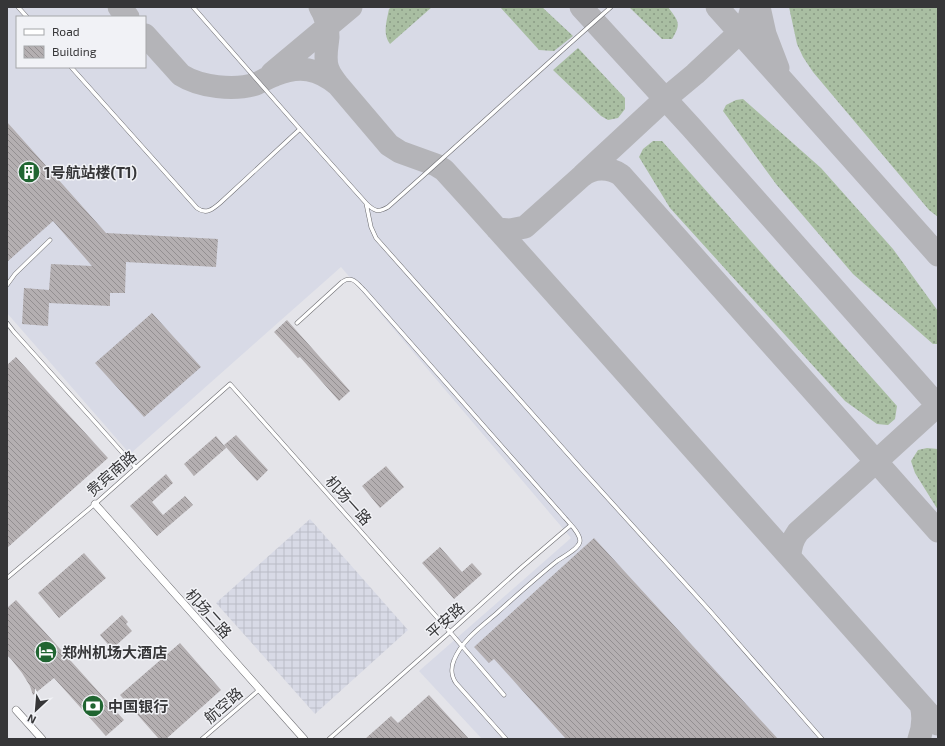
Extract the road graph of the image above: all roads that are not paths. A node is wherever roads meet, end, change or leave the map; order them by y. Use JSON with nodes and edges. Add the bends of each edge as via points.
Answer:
{"nodes":[{"id":1,"x":18,"y":7,"type":"edge"},
{"id":2,"x":193,"y":7,"type":"edge"},
{"id":3,"x":611,"y":7,"type":"edge"},
{"id":4,"x":26,"y":16,"type":"edge"},
{"id":5,"x":72,"y":68,"type":"edge"},
{"id":6,"x":300,"y":129,"type":"junction"},
{"id":7,"x":366,"y":203,"type":"junction"},
{"id":8,"x":50,"y":240,"type":"dead end"},
{"id":9,"x":7,"y":285,"type":"edge"},
{"id":10,"x":7,"y":323,"type":"edge"},
{"id":11,"x":297,"y":323,"type":"dead end"},
{"id":12,"x":230,"y":384,"type":"joint"},
{"id":13,"x":136,"y":468,"type":"junction"},
{"id":14,"x":95,"y":504,"type":"junction"},
{"id":15,"x":571,"y":525,"type":"junction"},
{"id":16,"x":7,"y":578,"type":"edge"},
{"id":17,"x":450,"y":632,"type":"junction"},
{"id":18,"x":462,"y":646,"type":"junction"},
{"id":19,"x":260,"y":689,"type":"junction"},
{"id":20,"x":504,"y":695,"type":"dead end"},
{"id":21,"x":16,"y":710,"type":"dead end"},
{"id":22,"x":42,"y":739,"type":"edge"},
{"id":23,"x":202,"y":739,"type":"edge"},
{"id":24,"x":304,"y":739,"type":"edge"},
{"id":25,"x":329,"y":739,"type":"edge"},
{"id":26,"x":506,"y":739,"type":"edge"},
{"id":27,"x":822,"y":739,"type":"edge"}],
"edges":[{"from":1,"to":4,"type":"lane"},
{"from":2,"to":6,"type":"lane"},
{"from":3,"to":7,"type":"lane","via":[[388,207],[378,211]]},
{"from":5,"to":6,"type":"lane","via":[[200,211],[209,212],[213,209]]},
{"from":6,"to":7,"type":"lane"},
{"from":7,"to":27,"type":"lane","via":[[376,238]]},
{"from":8,"to":9,"type":"lane"},
{"from":10,"to":13,"type":"lane"},
{"from":11,"to":15,"type":"lane","via":[[342,282],[353,280]]},
{"from":12,"to":13,"type":"lane","name":"贵宾南路"},
{"from":12,"to":17,"type":"lane","name":"机场一路"},
{"from":13,"to":14,"type":"lane","name":"贵宾南路"},
{"from":14,"to":16,"type":"lane","name":"贵宾南路"},
{"from":14,"to":19,"type":"street","name":"机场二路"},
{"from":15,"to":17,"type":"lane","name":"平安路"},
{"from":15,"to":18,"type":"lane","via":[[580,541],[578,546],[537,577]]},
{"from":17,"to":18,"type":"lane","name":"机场一路"},
{"from":17,"to":25,"type":"lane","name":"平安路"},
{"from":18,"to":20,"type":"lane","name":"机场一路"},
{"from":18,"to":26,"type":"lane","via":[[453,661],[453,678]]},
{"from":19,"to":23,"type":"lane","name":"航空路"},
{"from":19,"to":24,"type":"street","name":"机场二路"},
{"from":21,"to":22,"type":"street"}]}
